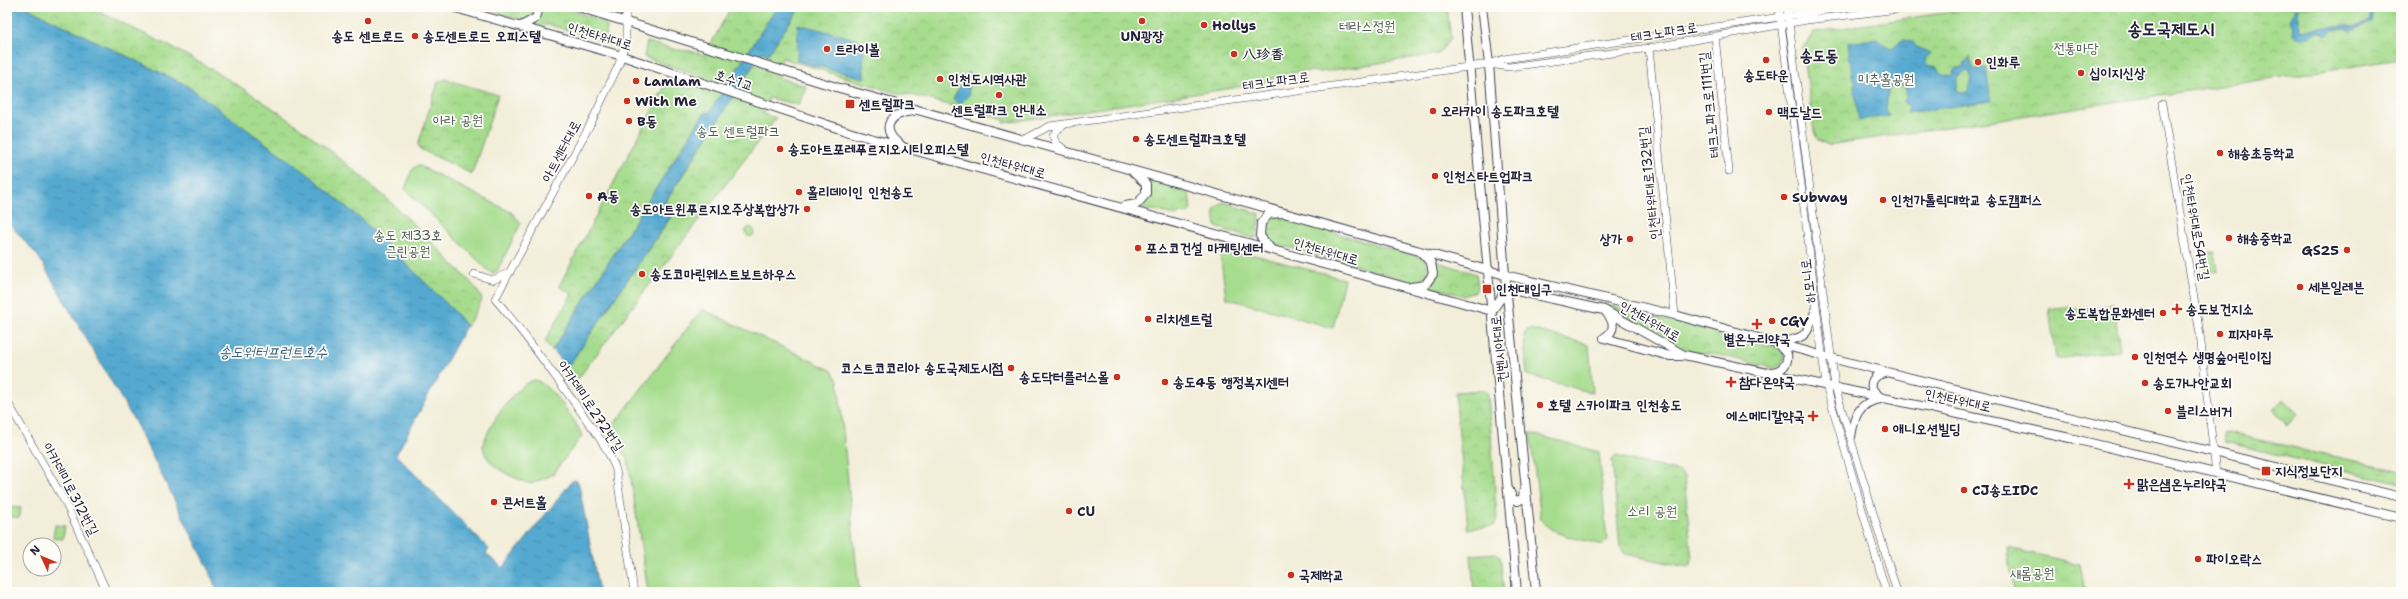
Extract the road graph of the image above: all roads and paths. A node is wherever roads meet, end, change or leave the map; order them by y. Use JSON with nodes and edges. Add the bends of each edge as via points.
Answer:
{"nodes":[{"id":1,"x":452,"y":7,"type":"edge"},
{"id":2,"x":539,"y":7,"type":"edge"},
{"id":3,"x":578,"y":7,"type":"edge"},
{"id":4,"x":626,"y":7,"type":"edge"},
{"id":5,"x":1464,"y":7,"type":"edge"},
{"id":6,"x":1482,"y":7,"type":"edge"},
{"id":7,"x":1779,"y":7,"type":"edge"},
{"id":8,"x":1787,"y":7,"type":"edge"},
{"id":9,"x":1846,"y":7,"type":"edge"},
{"id":10,"x":1915,"y":7,"type":"edge"},
{"id":11,"x":1789,"y":20,"type":"junction"},
{"id":12,"x":1781,"y":21,"type":"junction"},
{"id":13,"x":627,"y":22,"type":"junction"},
{"id":14,"x":521,"y":26,"type":"junction"},
{"id":15,"x":1715,"y":36,"type":"junction"},
{"id":16,"x":708,"y":48,"type":"joint"},
{"id":17,"x":1649,"y":48,"type":"junction"},
{"id":18,"x":622,"y":56,"type":"junction"},
{"id":19,"x":1489,"y":64,"type":"junction"},
{"id":20,"x":1470,"y":66,"type":"junction"},
{"id":21,"x":778,"y":70,"type":"joint"},
{"id":22,"x":694,"y":80,"type":"joint"},
{"id":23,"x":767,"y":104,"type":"joint"},
{"id":24,"x":2162,"y":104,"type":"dead end"},
{"id":25,"x":918,"y":110,"type":"junction"},
{"id":26,"x":1067,"y":124,"type":"junction"},
{"id":27,"x":1023,"y":140,"type":"junction"},
{"id":28,"x":906,"y":148,"type":"junction"},
{"id":29,"x":1070,"y":153,"type":"junction"},
{"id":30,"x":1131,"y":170,"type":"junction"},
{"id":31,"x":1729,"y":171,"type":"dead end"},
{"id":32,"x":1118,"y":206,"type":"junction"},
{"id":33,"x":1286,"y":212,"type":"junction"},
{"id":34,"x":1418,"y":249,"type":"junction"},
{"id":35,"x":1273,"y":250,"type":"junction"},
{"id":36,"x":1488,"y":269,"type":"junction"},
{"id":37,"x":510,"y":272,"type":"junction"},
{"id":38,"x":474,"y":274,"type":"dead end"},
{"id":39,"x":1505,"y":275,"type":"junction"},
{"id":40,"x":1404,"y":287,"type":"junction"},
{"id":41,"x":1507,"y":289,"type":"junction"},
{"id":42,"x":495,"y":299,"type":"joint"},
{"id":43,"x":1604,"y":310,"type":"junction"},
{"id":44,"x":1816,"y":310,"type":"junction"},
{"id":45,"x":1492,"y":311,"type":"junction"},
{"id":46,"x":1675,"y":315,"type":"junction"},
{"id":47,"x":1775,"y":342,"type":"junction"},
{"id":48,"x":1684,"y":356,"type":"junction"},
{"id":49,"x":1822,"y":356,"type":"junction"},
{"id":50,"x":1831,"y":358,"type":"junction"},
{"id":51,"x":1760,"y":371,"type":"junction"},
{"id":52,"x":1889,"y":373,"type":"junction"},
{"id":53,"x":1826,"y":385,"type":"junction"},
{"id":54,"x":1835,"y":387,"type":"junction"},
{"id":55,"x":1883,"y":397,"type":"junction"},
{"id":56,"x":7,"y":401,"type":"edge"},
{"id":57,"x":1850,"y":438,"type":"junction"},
{"id":58,"x":2213,"y":451,"type":"junction"},
{"id":59,"x":2216,"y":474,"type":"junction"},
{"id":60,"x":1525,"y":483,"type":"junction"},
{"id":61,"x":1507,"y":485,"type":"junction"},
{"id":62,"x":2401,"y":497,"type":"edge"},
{"id":63,"x":2401,"y":518,"type":"edge"},
{"id":64,"x":107,"y":592,"type":"edge"},
{"id":65,"x":634,"y":592,"type":"edge"},
{"id":66,"x":1517,"y":592,"type":"edge"},
{"id":67,"x":1536,"y":592,"type":"edge"},
{"id":68,"x":1886,"y":592,"type":"edge"},
{"id":69,"x":1897,"y":592,"type":"edge"}],
"edges":[{"from":1,"to":14,"type":"main road","name":"인천타워대로"},
{"from":2,"to":14,"type":"main road","via":[[539,14],[534,21]]},
{"from":3,"to":13,"type":"main road","name":"인천타워대로"},
{"from":4,"to":13,"type":"street","name":"아트센터대로"},
{"from":5,"to":20,"type":"main road","name":"컨벤시아대로"},
{"from":6,"to":19,"type":"main road","name":"컨벤시아대로"},
{"from":7,"to":12,"type":"street","name":"하모니로"},
{"from":8,"to":11,"type":"street","name":"하모니로"},
{"from":9,"to":11,"type":"street","name":"테크노파크로"},
{"from":10,"to":11,"type":"street","name":"테크노파크로"},
{"from":11,"to":12,"type":"street","name":"테크노파크로"},
{"from":11,"to":50,"type":"street","name":"하모니로"},
{"from":12,"to":15,"type":"street","name":"테크노파크로"},
{"from":12,"to":19,"type":"street","name":"테크노파크로","via":[[1646,37],[1504,59]]},
{"from":12,"to":44,"type":"street","name":"하모니로"},
{"from":13,"to":16,"type":"main road","name":"인천타워대로"},
{"from":13,"to":18,"type":"street","name":"아트센터대로"},
{"from":14,"to":18,"type":"main road","name":"인천타워대로"},
{"from":15,"to":17,"type":"street","name":"테크노파크로"},
{"from":15,"to":31,"type":"street","name":"테크노파크로111번길"},
{"from":16,"to":21,"type":"main road","name":"호수1교"},
{"from":17,"to":19,"type":"street","name":"테크노파크로","via":[[1509,67]]},
{"from":17,"to":46,"type":"street","name":"인천타워대로132번길"},
{"from":18,"to":22,"type":"main road","name":"인천타워대로"},
{"from":18,"to":37,"type":"street","name":"아트센터대로","via":[[588,127]]},
{"from":19,"to":20,"type":"street","name":"테크노파크로"},
{"from":19,"to":39,"type":"main road","name":"컨벤시아대로"},
{"from":20,"to":26,"type":"street","name":"테크노파크로"},
{"from":20,"to":36,"type":"main road","name":"컨벤시아대로"},
{"from":21,"to":25,"type":"main road","name":"인천타워대로"},
{"from":22,"to":23,"type":"main road","name":"호수1교"},
{"from":23,"to":28,"type":"main road","name":"인천타워대로"},
{"from":24,"to":58,"type":"street","name":"인천타워대로54번길","via":[[2200,334]]},
{"from":25,"to":27,"type":"main road","name":"인천타워대로"},
{"from":25,"to":28,"type":"main road","via":[[897,114],[889,124],[892,136]]},
{"from":26,"to":27,"type":"street","name":"테크노파크로","via":[[1044,128]]},
{"from":26,"to":29,"type":"street","via":[[1059,127],[1053,136],[1058,146]]},
{"from":27,"to":29,"type":"main road","name":"인천타워대로"},
{"from":28,"to":32,"type":"main road","name":"인천타워대로"},
{"from":29,"to":30,"type":"main road","name":"인천타워대로"},
{"from":30,"to":32,"type":"main road","via":[[1144,181],[1147,187],[1146,194],[1137,204]]},
{"from":30,"to":33,"type":"main road","name":"인천타워대로"},
{"from":32,"to":35,"type":"main road","name":"인천타워대로"},
{"from":33,"to":34,"type":"main road","name":"인천타워대로"},
{"from":33,"to":35,"type":"main road","via":[[1269,214],[1260,223],[1261,238]]},
{"from":34,"to":36,"type":"main road","name":"인천타워대로"},
{"from":34,"to":40,"type":"main road","via":[[1431,263],[1434,270],[1432,277],[1422,286]]},
{"from":35,"to":40,"type":"main road","name":"인천타워대로"},
{"from":36,"to":39,"type":"main road","name":"인천타워대로"},
{"from":36,"to":45,"type":"main road","name":"컨벤시아대로"},
{"from":37,"to":38,"type":"street","via":[[492,280]]},
{"from":37,"to":42,"type":"street","name":"아트센터대로"},
{"from":39,"to":41,"type":"main road","name":"컨벤시아대로"},
{"from":39,"to":46,"type":"main road","name":"인천타워대로"},
{"from":40,"to":45,"type":"main road","name":"인천타워대로"},
{"from":41,"to":43,"type":"main road","name":"인천타워대로"},
{"from":41,"to":45,"type":"main road"},
{"from":41,"to":60,"type":"main road","name":"컨벤시아대로"},
{"from":42,"to":65,"type":"street","name":"아카데미로272번길","via":[[525,334],[595,431],[612,460],[616,470]]},
{"from":43,"to":48,"type":"main road","name":"인천타워대로"},
{"from":43,"to":48,"type":"main road","via":[[1613,322],[1611,336],[1616,341],[1670,356]]},
{"from":44,"to":47,"type":"main road","via":[[1812,324],[1805,334],[1798,339]]},
{"from":44,"to":49,"type":"street","name":"하모니로"},
{"from":45,"to":61,"type":"main road","name":"컨벤시아대로"},
{"from":46,"to":47,"type":"main road","name":"인천타워대로"},
{"from":47,"to":49,"type":"main road","name":"인천타워대로"},
{"from":47,"to":51,"type":"main road","via":[[1785,350],[1787,362],[1778,371]]},
{"from":48,"to":51,"type":"main road","name":"인천타워대로"},
{"from":49,"to":50,"type":"main road","name":"인천타워대로"},
{"from":49,"to":53,"type":"street","name":"하모니로"},
{"from":50,"to":52,"type":"main road","name":"인천타워대로"},
{"from":50,"to":54,"type":"street","name":"하모니로"},
{"from":51,"to":53,"type":"main road","name":"인천타워대로"},
{"from":52,"to":55,"type":"main road","via":[[1878,375],[1872,382],[1872,388]]},
{"from":52,"to":58,"type":"main road","name":"인천타워대로"},
{"from":53,"to":54,"type":"main road","name":"인천타워대로"},
{"from":53,"to":68,"type":"street","name":"하모니로"},
{"from":54,"to":55,"type":"main road","name":"인천타워대로"},
{"from":54,"to":57,"type":"street","name":"하모니로"},
{"from":55,"to":57,"type":"main road","via":[[1871,400],[1857,411]]},
{"from":55,"to":59,"type":"main road","name":"인천타워대로","via":[[2070,438]]},
{"from":56,"to":64,"type":"street","name":"아카데미로312번길","via":[[65,502]]},
{"from":57,"to":69,"type":"street","name":"하모니로"},
{"from":58,"to":59,"type":"street","name":"인천타워대로54번길"},
{"from":58,"to":62,"type":"main road","name":"인천타워대로"},
{"from":59,"to":63,"type":"main road","name":"인천타워대로"},
{"from":60,"to":61,"type":"main road","via":[[1523,498],[1518,501],[1510,495]]},
{"from":60,"to":67,"type":"main road","name":"컨벤시아대로"},
{"from":61,"to":66,"type":"main road","name":"컨벤시아대로"}]}
